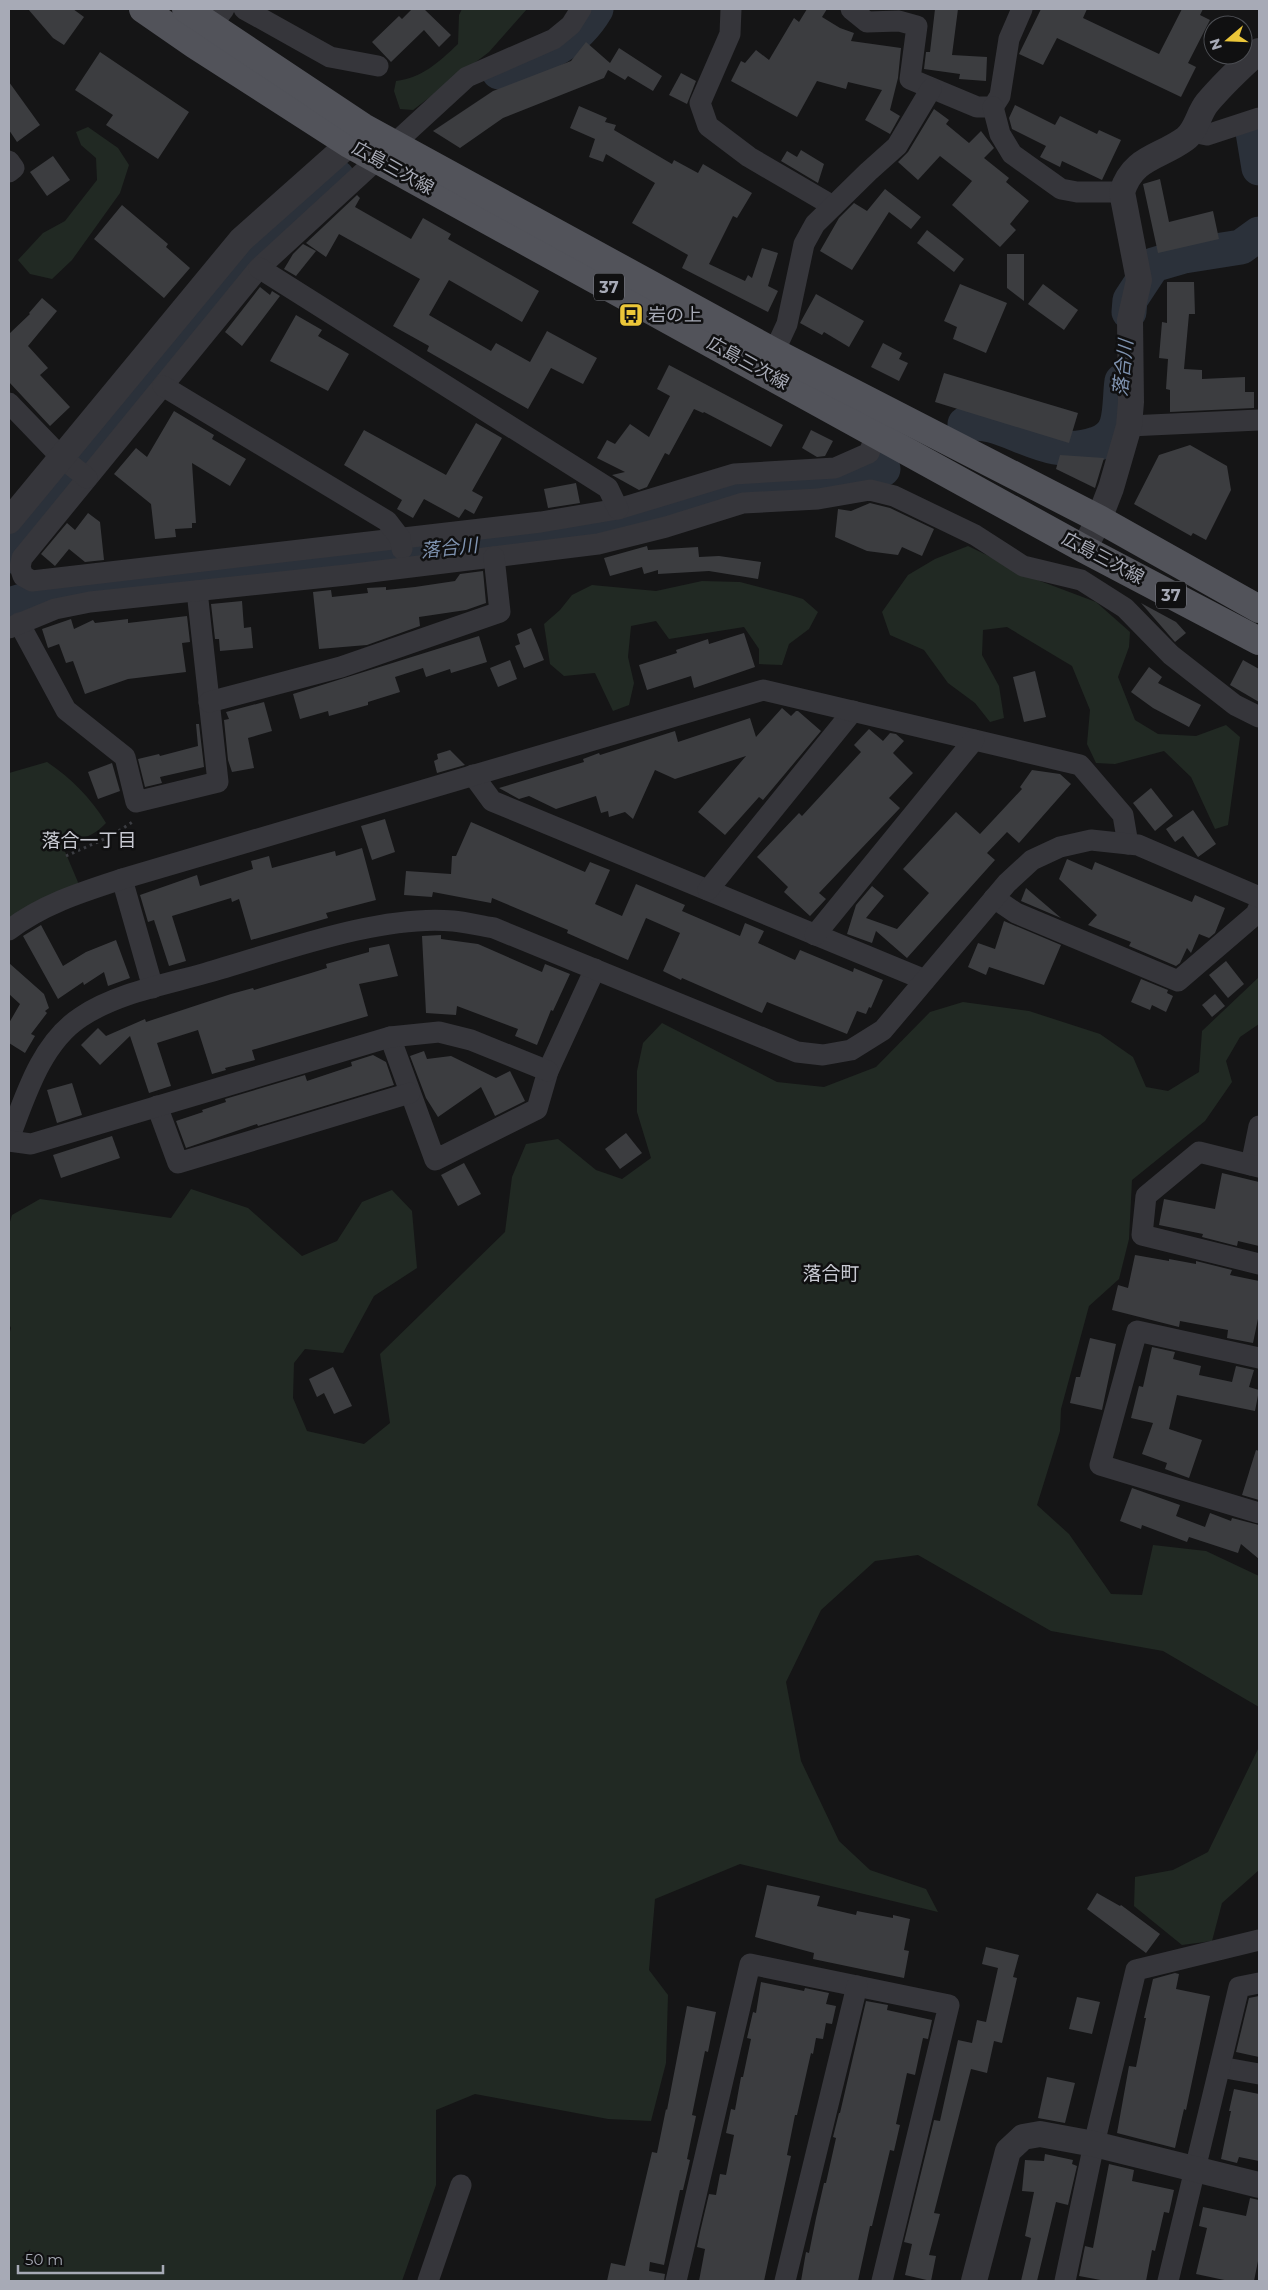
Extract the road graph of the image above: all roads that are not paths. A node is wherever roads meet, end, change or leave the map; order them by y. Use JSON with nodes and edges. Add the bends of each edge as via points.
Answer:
{"nodes":[{"id":1,"x":143,"y":9,"type":"edge"},
{"id":2,"x":186,"y":9,"type":"edge"},
{"id":3,"x":244,"y":9,"type":"edge"},
{"id":4,"x":581,"y":9,"type":"edge"},
{"id":5,"x":731,"y":9,"type":"edge"},
{"id":6,"x":851,"y":9,"type":"edge"},
{"id":7,"x":1022,"y":9,"type":"edge"},
{"id":8,"x":217,"y":18,"type":"edge"},
{"id":9,"x":1259,"y":51,"type":"edge"},
{"id":10,"x":378,"y":66,"type":"dead end"},
{"id":11,"x":932,"y":89,"type":"junction"},
{"id":12,"x":992,"y":107,"type":"junction"},
{"id":13,"x":1259,"y":118,"type":"edge"},
{"id":14,"x":1192,"y":132,"type":"junction"},
{"id":15,"x":356,"y":135,"type":"junction"},
{"id":16,"x":386,"y":152,"type":"junction"},
{"id":17,"x":9,"y":161,"type":"edge"},
{"id":18,"x":9,"y":172,"type":"edge"},
{"id":19,"x":1122,"y":192,"type":"junction"},
{"id":20,"x":834,"y":206,"type":"junction"},
{"id":21,"x":259,"y":268,"type":"junction"},
{"id":22,"x":774,"y":352,"type":"junction"},
{"id":23,"x":163,"y":386,"type":"junction"},
{"id":24,"x":9,"y":402,"type":"edge"},
{"id":25,"x":1259,"y":420,"type":"edge"},
{"id":26,"x":881,"y":422,"type":"junction"},
{"id":27,"x":1129,"y":426,"type":"junction"},
{"id":28,"x":61,"y":457,"type":"junction"},
{"id":29,"x":87,"y":478,"type":"junction"},
{"id":30,"x":618,"y":509,"type":"junction"},
{"id":31,"x":1099,"y":519,"type":"junction"},
{"id":32,"x":9,"y":521,"type":"edge"},
{"id":33,"x":1084,"y":549,"type":"junction"},
{"id":34,"x":403,"y":554,"type":"junction"},
{"id":35,"x":494,"y":556,"type":"junction"},
{"id":36,"x":196,"y":591,"type":"junction"},
{"id":37,"x":1259,"y":609,"type":"edge"},
{"id":38,"x":14,"y":626,"type":"edge"},
{"id":39,"x":1259,"y":641,"type":"edge"},
{"id":40,"x":209,"y":702,"type":"junction"},
{"id":41,"x":854,"y":711,"type":"junction"},
{"id":42,"x":1259,"y":717,"type":"edge"},
{"id":43,"x":974,"y":740,"type":"junction"},
{"id":44,"x":473,"y":775,"type":"junction"},
{"id":45,"x":1128,"y":844,"type":"junction"},
{"id":46,"x":122,"y":879,"type":"junction"},
{"id":47,"x":708,"y":890,"type":"junction"},
{"id":48,"x":1259,"y":897,"type":"edge"},
{"id":49,"x":994,"y":898,"type":"junction"},
{"id":50,"x":1259,"y":907,"type":"edge"},
{"id":51,"x":9,"y":930,"type":"edge"},
{"id":52,"x":815,"y":935,"type":"junction"},
{"id":53,"x":595,"y":969,"type":"junction"},
{"id":54,"x":925,"y":980,"type":"junction"},
{"id":55,"x":153,"y":988,"type":"junction"},
{"id":56,"x":390,"y":1037,"type":"junction"},
{"id":57,"x":548,"y":1071,"type":"junction"},
{"id":58,"x":410,"y":1093,"type":"junction"},
{"id":59,"x":157,"y":1106,"type":"junction"},
{"id":60,"x":1259,"y":1126,"type":"edge"},
{"id":61,"x":9,"y":1140,"type":"edge"},
{"id":62,"x":1255,"y":1166,"type":"edge"},
{"id":63,"x":1259,"y":1264,"type":"edge"},
{"id":64,"x":1259,"y":1358,"type":"edge"},
{"id":65,"x":1259,"y":1513,"type":"edge"},
{"id":66,"x":1259,"y":1940,"type":"edge"},
{"id":67,"x":1259,"y":1983,"type":"edge"},
{"id":68,"x":856,"y":1986,"type":"junction"},
{"id":69,"x":1220,"y":2067,"type":"junction"},
{"id":70,"x":1259,"y":2074,"type":"edge"},
{"id":71,"x":1094,"y":2144,"type":"junction"},
{"id":72,"x":1194,"y":2169,"type":"junction"},
{"id":73,"x":1259,"y":2185,"type":"edge"},
{"id":74,"x":461,"y":2186,"type":"dead end"},
{"id":75,"x":428,"y":2281,"type":"edge"},
{"id":76,"x":676,"y":2281,"type":"edge"},
{"id":77,"x":785,"y":2281,"type":"edge"},
{"id":78,"x":882,"y":2281,"type":"edge"},
{"id":79,"x":974,"y":2281,"type":"edge"},
{"id":80,"x":1065,"y":2281,"type":"edge"},
{"id":81,"x":1168,"y":2281,"type":"edge"}],
"edges":[{"from":1,"to":15,"type":"main road","name":"広島三次線","number":"37","via":[[195,46]]},
{"from":2,"to":8,"type":"main road","name":"広島三次線","number":"37"},
{"from":3,"to":10,"type":"street","via":[[330,57]]},
{"from":4,"to":16,"type":"street","via":[[571,25],[554,39],[467,77]]},
{"from":5,"to":20,"type":"street","via":[[730,34],[700,103],[708,126],[749,158]]},
{"from":6,"to":11,"type":"street","via":[[867,22],[898,21],[917,26],[910,79]]},
{"from":7,"to":12,"type":"street","via":[[1009,39],[1000,96]]},
{"from":8,"to":15,"type":"main road","name":"広島三次線","number":"37"},
{"from":9,"to":14,"type":"street","via":[[1206,105]]},
{"from":11,"to":12,"type":"street","via":[[977,107]]},
{"from":11,"to":20,"type":"street","via":[[897,146]]},
{"from":12,"to":19,"type":"street","via":[[1000,134],[1012,154],[1062,189]]},
{"from":13,"to":14,"type":"street","via":[[1207,135]]},
{"from":14,"to":19,"type":"street","via":[[1139,164],[1126,178]]},
{"from":15,"to":16,"type":"main road","name":"広島三次線","number":"37"},
{"from":15,"to":28,"type":"street","via":[[241,240]]},
{"from":16,"to":21,"type":"street"},
{"from":16,"to":22,"type":"main road","name":"広島三次線","number":"37"},
{"from":16,"to":26,"type":"main road","name":"広島三次線","number":"37"},
{"from":17,"to":18,"type":"street","via":[[14,168]]},
{"from":19,"to":27,"type":"street","via":[[1139,280],[1130,320]]},
{"from":20,"to":22,"type":"street","via":[[815,224],[804,244],[787,324]]},
{"from":21,"to":23,"type":"street"},
{"from":21,"to":30,"type":"street","via":[[608,488]]},
{"from":22,"to":26,"type":"main road","name":"広島三次線","number":"37"},
{"from":23,"to":29,"type":"street"},
{"from":23,"to":34,"type":"street","via":[[387,521]]},
{"from":24,"to":28,"type":"street"},
{"from":25,"to":27,"type":"street"},
{"from":26,"to":30,"type":"street","via":[[869,453],[835,468],[734,474]]},
{"from":26,"to":31,"type":"main road","name":"広島三次線","number":"37"},
{"from":26,"to":33,"type":"main road","name":"広島三次線","number":"37"},
{"from":27,"to":31,"type":"street"},
{"from":28,"to":29,"type":"street"},
{"from":28,"to":32,"type":"street"},
{"from":29,"to":34,"type":"street","via":[[22,558],[23,576],[32,581]]},
{"from":30,"to":34,"type":"street","via":[[541,522]]},
{"from":31,"to":33,"type":"street"},
{"from":31,"to":37,"type":"main road","name":"広島三次線","number":"37"},
{"from":33,"to":39,"type":"main road","name":"広島三次線","number":"37"},
{"from":34,"to":35,"type":"street"},
{"from":34,"to":36,"type":"street"},
{"from":35,"to":40,"type":"street","via":[[500,612],[341,667]]},
{"from":35,"to":42,"type":"street","via":[[598,544],[743,503],[818,498],[870,490],[894,496],[975,535],[1023,566],[1081,580],[1125,608],[1171,655],[1235,705]]},
{"from":36,"to":38,"type":"street","via":[[90,602],[55,609]]},
{"from":36,"to":40,"type":"street"},
{"from":38,"to":40,"type":"street","via":[[66,710],[125,757],[136,802],[218,782]]},
{"from":41,"to":43,"type":"street"},
{"from":41,"to":44,"type":"street","via":[[763,690]]},
{"from":41,"to":47,"type":"street"},
{"from":43,"to":45,"type":"street","via":[[1080,765],[1123,815]]},
{"from":43,"to":52,"type":"street"},
{"from":44,"to":46,"type":"street"},
{"from":44,"to":47,"type":"street","via":[[492,801]]},
{"from":45,"to":48,"type":"street","via":[[1138,845]]},
{"from":45,"to":49,"type":"street","via":[[1091,840],[1060,847],[1032,860]]},
{"from":46,"to":51,"type":"street","via":[[65,897],[24,918]]},
{"from":46,"to":55,"type":"street"},
{"from":47,"to":52,"type":"street"},
{"from":49,"to":50,"type":"street","via":[[1016,913],[1178,981],[1256,914]]},
{"from":49,"to":54,"type":"street"},
{"from":52,"to":54,"type":"street"},
{"from":53,"to":54,"type":"street","via":[[797,1052],[823,1055],[851,1050],[883,1030]]},
{"from":53,"to":55,"type":"street","via":[[494,928],[452,921],[407,922],[350,932]]},
{"from":53,"to":57,"type":"street"},
{"from":55,"to":61,"type":"street","via":[[118,998],[80,1018],[55,1042],[33,1075]]},
{"from":56,"to":57,"type":"street","via":[[439,1032],[471,1040]]},
{"from":56,"to":58,"type":"street"},
{"from":56,"to":59,"type":"street"},
{"from":57,"to":58,"type":"street","via":[[537,1109],[435,1160]]},
{"from":58,"to":59,"type":"street","via":[[178,1163]]},
{"from":59,"to":61,"type":"street","via":[[31,1144]]},
{"from":60,"to":62,"type":"street"},
{"from":62,"to":63,"type":"street","via":[[1199,1152],[1146,1196],[1142,1235]]},
{"from":64,"to":65,"type":"street","via":[[1137,1331],[1100,1466]]},
{"from":66,"to":71,"type":"street","via":[[1136,1970]]},
{"from":67,"to":69,"type":"street","via":[[1239,1987]]},
{"from":68,"to":76,"type":"street","via":[[750,1964]]},
{"from":68,"to":77,"type":"street"},
{"from":68,"to":78,"type":"street","via":[[949,2005]]},
{"from":69,"to":70,"type":"street"},
{"from":69,"to":72,"type":"street"},
{"from":71,"to":72,"type":"street"},
{"from":71,"to":79,"type":"street","via":[[1040,2134],[1023,2137],[1008,2151]]},
{"from":71,"to":80,"type":"street"},
{"from":72,"to":73,"type":"street"},
{"from":72,"to":81,"type":"street"},
{"from":74,"to":75,"type":"street"}]}
